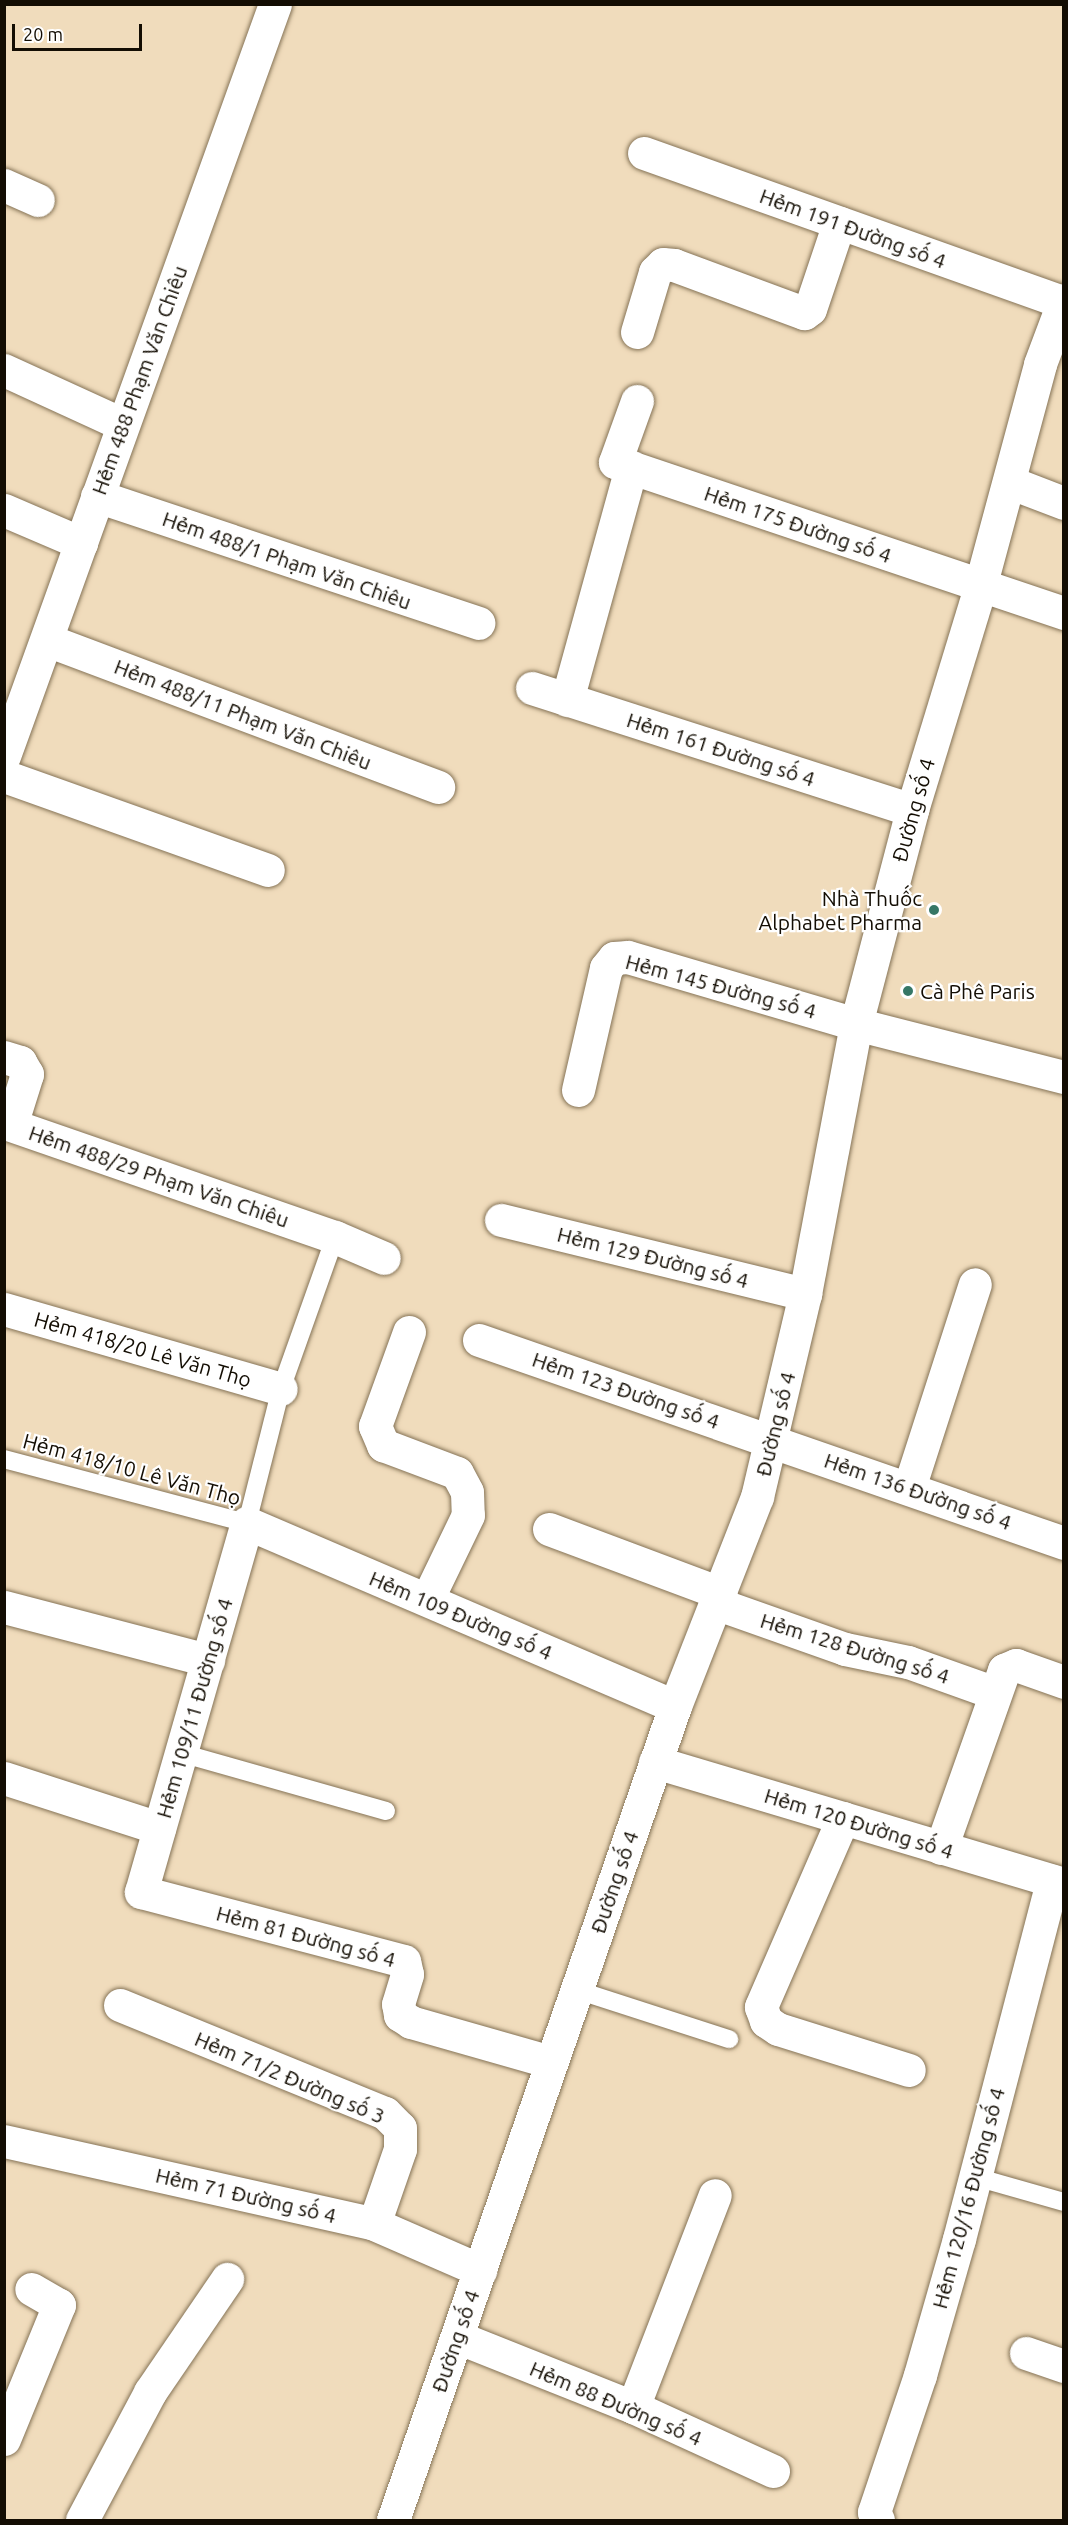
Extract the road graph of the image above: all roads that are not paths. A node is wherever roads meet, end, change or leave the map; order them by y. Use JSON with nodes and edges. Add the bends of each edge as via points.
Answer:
{"nodes":[{"id":1,"x":274,"y":4,"type":"edge"},
{"id":2,"x":644,"y":153,"type":"dead end"},
{"id":3,"x":4,"y":185,"type":"edge"},
{"id":4,"x":38,"y":200,"type":"dead end"},
{"id":5,"x":839,"y":223,"type":"junction"},
{"id":6,"x":1063,"y":301,"type":"edge"},
{"id":7,"x":637,"y":332,"type":"dead end"},
{"id":8,"x":1052,"y":368,"type":"edge"},
{"id":9,"x":4,"y":370,"type":"edge"},
{"id":10,"x":638,"y":401,"type":"dead end"},
{"id":11,"x":122,"y":424,"type":"junction"},
{"id":12,"x":623,"y":464,"type":"junction"},
{"id":13,"x":1009,"y":482,"type":"junction"},
{"id":14,"x":97,"y":496,"type":"junction"},
{"id":15,"x":1064,"y":503,"type":"edge"},
{"id":16,"x":4,"y":510,"type":"edge"},
{"id":17,"x":81,"y":543,"type":"junction"},
{"id":18,"x":980,"y":587,"type":"junction"},
{"id":19,"x":1064,"y":613,"type":"edge"},
{"id":20,"x":478,"y":623,"type":"dead end"},
{"id":21,"x":47,"y":640,"type":"junction"},
{"id":22,"x":531,"y":688,"type":"dead end"},
{"id":23,"x":567,"y":700,"type":"junction"},
{"id":24,"x":4,"y":756,"type":"edge"},
{"id":25,"x":4,"y":776,"type":"edge"},
{"id":26,"x":438,"y":788,"type":"dead end"},
{"id":27,"x":912,"y":810,"type":"junction"},
{"id":28,"x":268,"y":870,"type":"dead end"},
{"id":29,"x":856,"y":1024,"type":"junction"},
{"id":30,"x":4,"y":1057,"type":"edge"},
{"id":31,"x":1064,"y":1077,"type":"edge"},
{"id":32,"x":578,"y":1090,"type":"dead end"},
{"id":33,"x":8,"y":1134,"type":"edge"},
{"id":34,"x":501,"y":1221,"type":"dead end"},
{"id":35,"x":335,"y":1236,"type":"junction"},
{"id":36,"x":384,"y":1258,"type":"dead end"},
{"id":37,"x":975,"y":1284,"type":"dead end"},
{"id":38,"x":805,"y":1294,"type":"junction"},
{"id":39,"x":4,"y":1309,"type":"edge"},
{"id":40,"x":409,"y":1332,"type":"dead end"},
{"id":41,"x":479,"y":1341,"type":"dead end"},
{"id":42,"x":280,"y":1389,"type":"junction"},
{"id":43,"x":772,"y":1440,"type":"junction"},
{"id":44,"x":4,"y":1459,"type":"edge"},
{"id":45,"x":909,"y":1488,"type":"junction"},
{"id":46,"x":247,"y":1523,"type":"junction"},
{"id":47,"x":549,"y":1529,"type":"dead end"},
{"id":48,"x":1064,"y":1543,"type":"edge"},
{"id":49,"x":717,"y":1598,"type":"junction"},
{"id":50,"x":427,"y":1600,"type":"junction"},
{"id":51,"x":4,"y":1607,"type":"edge"},
{"id":52,"x":208,"y":1660,"type":"junction"},
{"id":53,"x":1064,"y":1682,"type":"edge"},
{"id":54,"x":995,"y":1693,"type":"junction"},
{"id":55,"x":675,"y":1706,"type":"junction"},
{"id":56,"x":181,"y":1753,"type":"junction"},
{"id":57,"x":656,"y":1762,"type":"junction"},
{"id":58,"x":4,"y":1778,"type":"edge"},
{"id":59,"x":386,"y":1811,"type":"dead end"},
{"id":60,"x":843,"y":1818,"type":"junction"},
{"id":61,"x":159,"y":1828,"type":"junction"},
{"id":62,"x":941,"y":1848,"type":"junction"},
{"id":63,"x":1058,"y":1883,"type":"edge"},
{"id":64,"x":141,"y":1892,"type":"joint"},
{"id":65,"x":577,"y":1989,"type":"junction"},
{"id":66,"x":120,"y":2005,"type":"dead end"},
{"id":67,"x":729,"y":2039,"type":"dead end"},
{"id":68,"x":551,"y":2062,"type":"junction"},
{"id":69,"x":909,"y":2070,"type":"dead end"},
{"id":70,"x":4,"y":2141,"type":"edge"},
{"id":71,"x":976,"y":2176,"type":"junction"},
{"id":72,"x":715,"y":2195,"type":"dead end"},
{"id":73,"x":1064,"y":2202,"type":"edge"},
{"id":74,"x":374,"y":2224,"type":"junction"},
{"id":75,"x":480,"y":2270,"type":"junction"},
{"id":76,"x":227,"y":2279,"type":"dead end"},
{"id":77,"x":31,"y":2289,"type":"dead end"},
{"id":78,"x":457,"y":2337,"type":"junction"},
{"id":79,"x":1026,"y":2353,"type":"dead end"},
{"id":80,"x":1064,"y":2366,"type":"edge"},
{"id":81,"x":633,"y":2407,"type":"junction"},
{"id":82,"x":4,"y":2439,"type":"edge"},
{"id":83,"x":773,"y":2471,"type":"dead end"},
{"id":84,"x":876,"y":2516,"type":"edge"},
{"id":85,"x":82,"y":2520,"type":"edge"},
{"id":86,"x":393,"y":2520,"type":"edge"}],
"edges":[{"from":1,"to":11,"type":"street","name":"Hẻm 488 Phạm Văn Chiêu"},
{"from":2,"to":5,"type":"street","name":"Hẻm 191 Đường số 4"},
{"from":3,"to":4,"type":"street"},
{"from":5,"to":6,"type":"street","name":"Hẻm 191 Đường số 4"},
{"from":5,"to":7,"type":"street","via":[[810,309],[804,313],[663,264],[655,272]]},
{"from":6,"to":8,"type":"street","name":"Đường số 4"},
{"from":8,"to":13,"type":"street","name":"Đường số 4"},
{"from":9,"to":11,"type":"street"},
{"from":10,"to":12,"type":"street"},
{"from":11,"to":14,"type":"street","name":"Hẻm 488 Phạm Văn Chiêu"},
{"from":12,"to":18,"type":"street","name":"Hẻm 175 Đường số 4"},
{"from":12,"to":23,"type":"street"},
{"from":13,"to":15,"type":"street"},
{"from":13,"to":18,"type":"street","name":"Đường số 4"},
{"from":14,"to":17,"type":"street","name":"Hẻm 488 Phạm Văn Chiêu"},
{"from":14,"to":20,"type":"street","name":"Hẻm 488/1 Phạm Văn Chiêu"},
{"from":16,"to":17,"type":"street"},
{"from":17,"to":21,"type":"street","name":"Hẻm 488 Phạm Văn Chiêu"},
{"from":18,"to":19,"type":"street","name":"Hẻm 175 Đường số 4"},
{"from":18,"to":27,"type":"street","name":"Đường số 4"},
{"from":21,"to":24,"type":"street","name":"Hẻm 488 Phạm Văn Chiêu"},
{"from":21,"to":26,"type":"street","name":"Hẻm 488/11 Phạm Văn Chiêu"},
{"from":22,"to":23,"type":"street","name":"Hẻm 161 Đường số 4"},
{"from":23,"to":27,"type":"street","name":"Hẻm 161 Đường số 4"},
{"from":25,"to":28,"type":"street"},
{"from":27,"to":29,"type":"street","name":"Đường số 4"},
{"from":29,"to":31,"type":"street","name":"Hẻm 145 Đường số 4"},
{"from":29,"to":32,"type":"street","name":"Hẻm 145 Đường số 4","via":[[628,957],[614,958],[606,968]]},
{"from":29,"to":38,"type":"street","name":"Đường số 4"},
{"from":30,"to":33,"type":"street","name":"Hẻm 488/29 Phạm Văn Chiêu","via":[[20,1062],[27,1074]]},
{"from":33,"to":35,"type":"street","name":"Hẻm 488/29 Phạm Văn Chiêu"},
{"from":34,"to":38,"type":"street","name":"Hẻm 129 Đường số 4"},
{"from":35,"to":36,"type":"street","name":"Hẻm 488/29 Phạm Văn Chiêu"},
{"from":35,"to":42,"type":"lane"},
{"from":37,"to":45,"type":"street"},
{"from":38,"to":43,"type":"street","name":"Đường số 4"},
{"from":39,"to":42,"type":"street","name":"Hẻm 418/20 Lê Văn Thọ"},
{"from":40,"to":50,"type":"street","via":[[375,1426],[383,1445],[457,1473],[467,1492],[468,1515]]},
{"from":41,"to":43,"type":"street","name":"Hẻm 123 Đường số 4"},
{"from":42,"to":46,"type":"lane"},
{"from":43,"to":45,"type":"street","name":"Hẻm 136 Đường số 4"},
{"from":43,"to":49,"type":"street","name":"Đường số 4","via":[[757,1497]]},
{"from":44,"to":46,"type":"lane","name":"Hẻm 418/10 Lê Văn Thọ"},
{"from":45,"to":48,"type":"street","name":"Hẻm 136 Đường số 4"},
{"from":46,"to":50,"type":"street","name":"Hẻm 109 Đường số 4"},
{"from":46,"to":52,"type":"street","name":"Hẻm 109/11 Đường số 4"},
{"from":47,"to":49,"type":"street","name":"Hẻm 128 Đường số 4"},
{"from":49,"to":54,"type":"street","name":"Hẻm 128 Đường số 4","via":[[845,1649],[908,1662]]},
{"from":49,"to":55,"type":"street","name":"Đường số 4"},
{"from":50,"to":55,"type":"street","name":"Hẻm 109 Đường số 4"},
{"from":51,"to":52,"type":"street"},
{"from":52,"to":56,"type":"street","name":"Hẻm 109/11 Đường số 4"},
{"from":53,"to":54,"type":"street","via":[[1008,1665]]},
{"from":54,"to":62,"type":"street"},
{"from":55,"to":57,"type":"street","name":"Đường số 4"},
{"from":56,"to":59,"type":"lane"},
{"from":56,"to":61,"type":"street","name":"Hẻm 109/11 Đường số 4"},
{"from":57,"to":60,"type":"street","name":"Hẻm 120 Đường số 4"},
{"from":57,"to":65,"type":"street","name":"Đường số 4"},
{"from":58,"to":61,"type":"street"},
{"from":60,"to":62,"type":"street","name":"Hẻm 120 Đường số 4"},
{"from":60,"to":69,"type":"street","via":[[761,2007],[766,2021],[778,2030]]},
{"from":61,"to":64,"type":"street","name":"Hẻm 109/11 Đường số 4"},
{"from":62,"to":63,"type":"street","name":"Hẻm 120 Đường số 4"},
{"from":63,"to":71,"type":"street","name":"Hẻm 120/16 Đường số 4"},
{"from":64,"to":68,"type":"street","name":"Hẻm 81 Đường số 4","via":[[404,1961],[407,1974],[398,2004],[400,2015],[411,2022]]},
{"from":65,"to":67,"type":"lane"},
{"from":65,"to":68,"type":"street","name":"Đường số 4"},
{"from":66,"to":74,"type":"street","name":"Hẻm 71/2 Đường số 3","via":[[385,2113],[400,2128],[400,2150]]},
{"from":68,"to":75,"type":"street","name":"Đường số 4"},
{"from":70,"to":74,"type":"street","name":"Hẻm 71 Đường số 4"},
{"from":71,"to":73,"type":"lane"},
{"from":71,"to":84,"type":"street","name":"Hẻm 120/16 Đường số 4"},
{"from":72,"to":81,"type":"street"},
{"from":74,"to":75,"type":"street","name":"Hẻm 71 Đường số 4"},
{"from":75,"to":78,"type":"street","name":"Đường số 4"},
{"from":76,"to":85,"type":"street","via":[[150,2392]]},
{"from":77,"to":82,"type":"street","via":[[59,2305]]},
{"from":78,"to":81,"type":"street","name":"Hẻm 88 Đường số 4"},
{"from":78,"to":86,"type":"street","name":"Đường số 4"},
{"from":79,"to":80,"type":"street"},
{"from":81,"to":83,"type":"street","name":"Hẻm 88 Đường số 4"}]}
